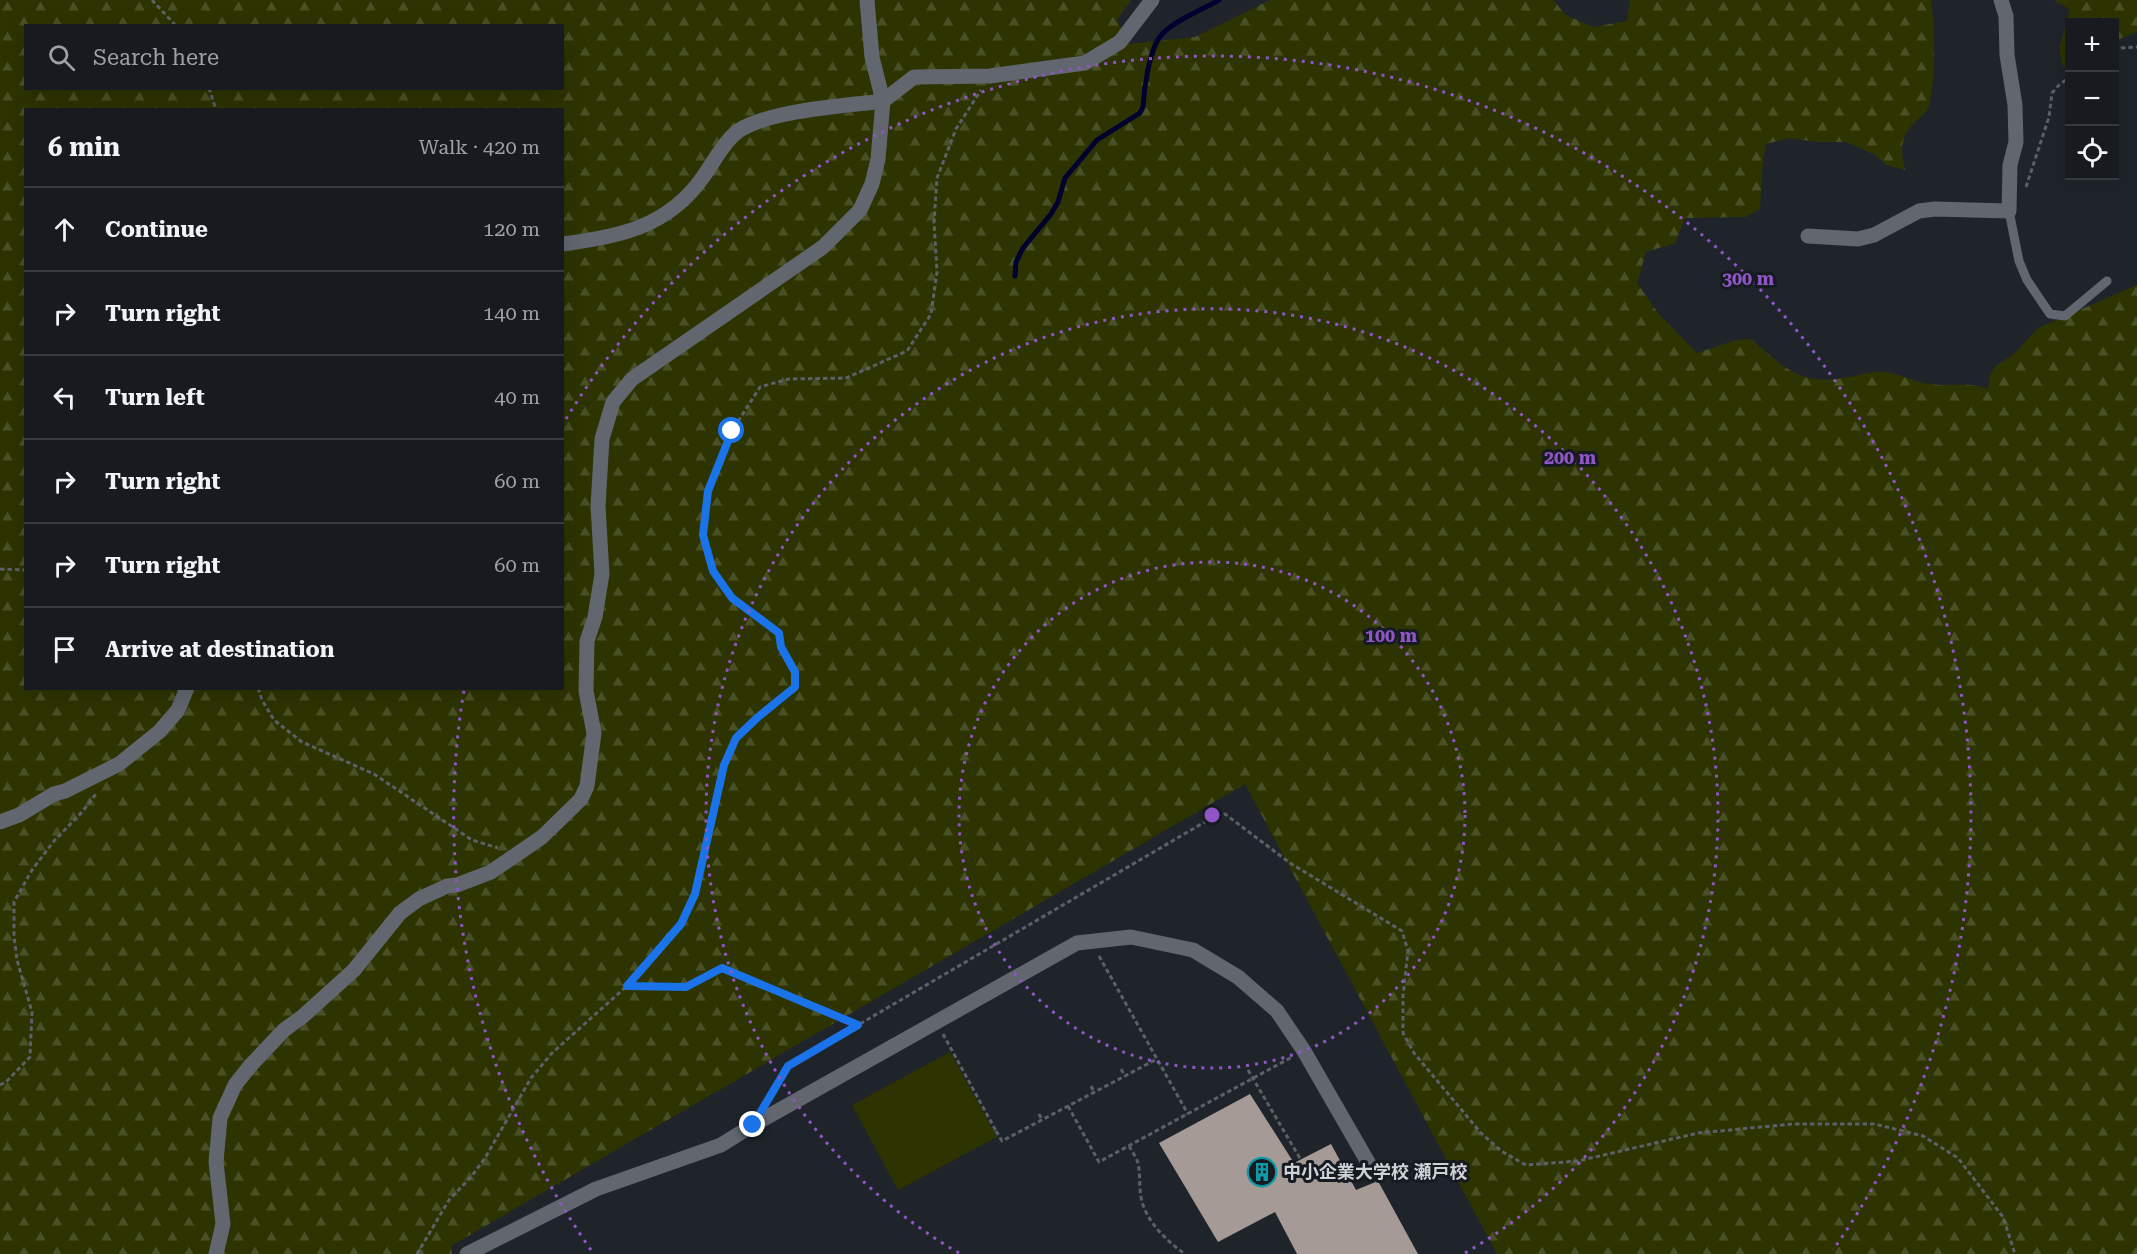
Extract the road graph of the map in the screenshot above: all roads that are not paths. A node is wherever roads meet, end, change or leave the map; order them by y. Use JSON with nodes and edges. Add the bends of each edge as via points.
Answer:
{"nodes":[{"id":1,"x":867,"y":0,"type":"edge"},
{"id":2,"x":1152,"y":0,"type":"edge"},
{"id":3,"x":2001,"y":0,"type":"edge"},
{"id":4,"x":883,"y":101,"type":"junction"},
{"id":5,"x":2010,"y":204,"type":"junction"},
{"id":6,"x":1808,"y":236,"type":"dead end"},
{"id":7,"x":564,"y":244,"type":"edge"},
{"id":8,"x":2107,"y":281,"type":"dead end"},
{"id":9,"x":186,"y":690,"type":"edge"},
{"id":10,"x":0,"y":822,"type":"edge"},
{"id":11,"x":1369,"y":1164,"type":"dead end"},
{"id":12,"x":216,"y":1254,"type":"edge"},
{"id":13,"x":467,"y":1254,"type":"edge"}],
"edges":[{"from":1,"to":4,"type":"street","via":[[872,57]]},
{"from":2,"to":4,"type":"street","via":[[1120,42],[1084,63],[990,76],[914,77]]},
{"from":3,"to":5,"type":"street","via":[[2015,105]]},
{"from":4,"to":7,"type":"street","via":[[802,112],[744,128],[733,135],[692,192],[673,211],[633,230]]},
{"from":4,"to":12,"type":"street","via":[[878,159],[860,210],[823,247],[632,379],[613,402],[602,439],[598,506],[602,574],[596,617],[587,641],[586,691],[594,733],[587,786],[581,799],[542,837],[491,872],[447,886],[400,913],[354,970],[250,1066],[220,1118],[216,1162],[223,1224]]},
{"from":5,"to":6,"type":"street","via":[[1919,211],[1874,236],[1858,239]]},
{"from":5,"to":8,"type":"lane","via":[[2019,261],[2050,314],[2065,316]]},
{"from":9,"to":10,"type":"street","via":[[178,710],[160,731],[119,764]]},
{"from":11,"to":13,"type":"street","via":[[1277,1011],[1238,977],[1193,950],[1131,937],[1090,941],[1077,944],[721,1145],[596,1189]]}]}
